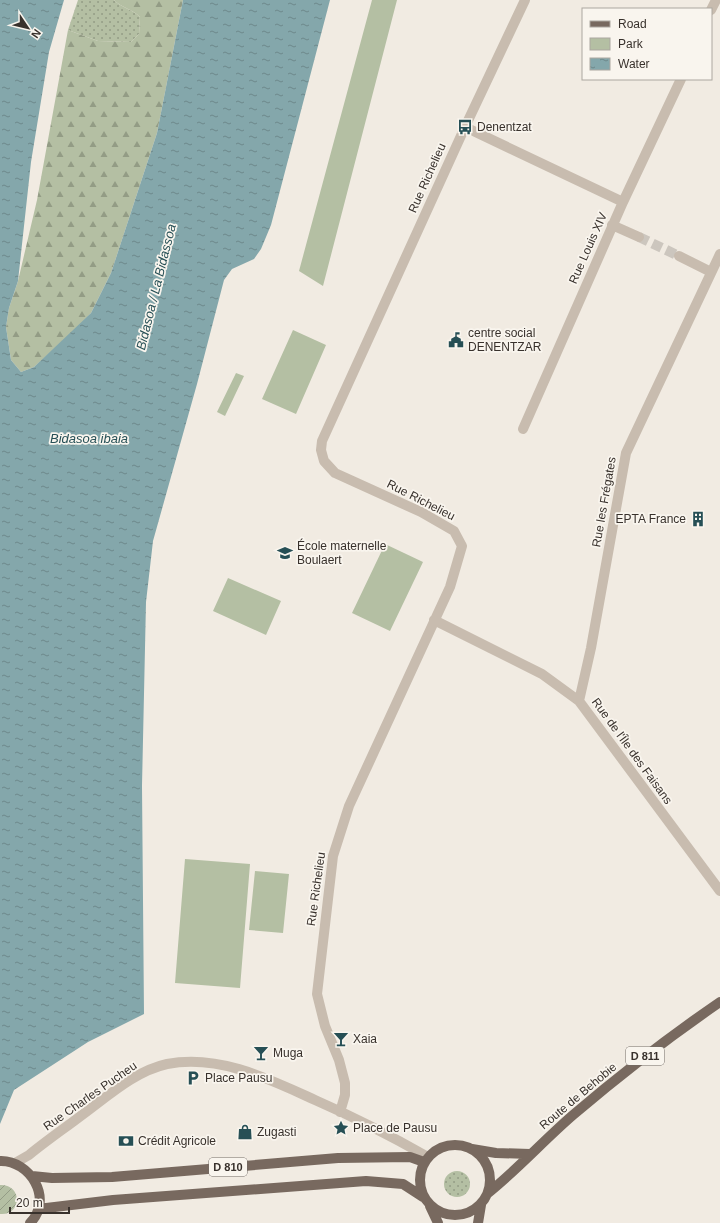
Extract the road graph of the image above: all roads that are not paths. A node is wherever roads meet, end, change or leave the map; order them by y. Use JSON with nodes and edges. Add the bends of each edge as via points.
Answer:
{"nodes":[{"id":1,"x":525,"y":0,"type":"edge"},
{"id":2,"x":681,"y":80,"type":"edge"},
{"id":3,"x":465,"y":127,"type":"junction"},
{"id":4,"x":622,"y":202,"type":"junction"},
{"id":5,"x":612,"y":225,"type":"junction"},
{"id":6,"x":639,"y":237,"type":"tunnel mouth"},
{"id":7,"x":720,"y":254,"type":"edge"},
{"id":8,"x":679,"y":256,"type":"tunnel mouth"},
{"id":9,"x":711,"y":272,"type":"junction"},
{"id":10,"x":523,"y":429,"type":"dead end"},
{"id":11,"x":434,"y":620,"type":"junction"},
{"id":12,"x":579,"y":701,"type":"junction"},
{"id":13,"x":720,"y":891,"type":"edge"},
{"id":14,"x":720,"y":1002,"type":"edge"},
{"id":15,"x":340,"y":1112,"type":"junction"},
{"id":16,"x":471,"y":1149,"type":"junction"},
{"id":17,"x":530,"y":1154,"type":"junction"},
{"id":18,"x":426,"y":1159,"type":"junction"},
{"id":19,"x":0,"y":1161,"type":"edge"},
{"id":20,"x":15,"y":1163,"type":"junction"},
{"id":21,"x":32,"y":1176,"type":"junction"},
{"id":22,"x":488,"y":1193,"type":"junction"},
{"id":23,"x":423,"y":1197,"type":"junction"},
{"id":24,"x":481,"y":1205,"type":"junction"},
{"id":25,"x":430,"y":1206,"type":"junction"},
{"id":26,"x":38,"y":1209,"type":"junction"},
{"id":27,"x":30,"y":1223,"type":"edge"},
{"id":28,"x":438,"y":1223,"type":"edge"},
{"id":29,"x":478,"y":1223,"type":"edge"}],
"edges":[{"from":1,"to":3,"type":"street","name":"Rue Richelieu"},
{"from":2,"to":4,"type":"street","name":"Rue Louis XIV"},
{"from":3,"to":4,"type":"street"},
{"from":3,"to":11,"type":"street","name":"Rue Richelieu","via":[[322,442],[321,450],[324,461],[335,473],[420,512],[454,531],[462,546],[450,587]]},
{"from":4,"to":5,"type":"street","name":"Rue Louis XIV"},
{"from":5,"to":6,"type":"street"},
{"from":5,"to":10,"type":"street","name":"Rue Louis XIV"},
{"from":7,"to":9,"type":"street","name":"Rue les Frégates"},
{"from":8,"to":9,"type":"street"},
{"from":9,"to":12,"type":"street","name":"Rue les Frégates","via":[[626,453]]},
{"from":11,"to":12,"type":"street","name":"Rue de l'Île des Faisans","via":[[542,674]]},
{"from":11,"to":15,"type":"street","name":"Rue Richelieu","via":[[349,806],[333,856],[317,994],[345,1083],[345,1095]]},
{"from":12,"to":13,"type":"street","name":"Rue de l'Île des Faisans"},
{"from":14,"to":17,"type":"main road","name":"Route de Behobie","number":"D 811","via":[[650,1052]]},
{"from":15,"to":18,"type":"street","name":"Rue Charles Pucheu","via":[[398,1139]]},
{"from":15,"to":20,"type":"street","name":"Rue Charles Pucheu","via":[[279,1084],[225,1066],[200,1062],[166,1064],[125,1084]]},
{"from":16,"to":17,"type":"main road"},
{"from":16,"to":18,"type":"main road","via":[[461,1145],[449,1145],[438,1149]]},
{"from":16,"to":22,"type":"main road","via":[[480,1155],[488,1168]]},
{"from":17,"to":22,"type":"main road","name":"Route de Behobie","number":"D 811","via":[[513,1173]]},
{"from":18,"to":21,"type":"main road","number":"D 810","via":[[338,1158],[112,1177]]},
{"from":18,"to":23,"type":"main road","via":[[419,1177]]},
{"from":19,"to":20,"type":"main road"},
{"from":20,"to":21,"type":"main road"},
{"from":21,"to":26,"type":"main road","via":[[40,1198]]},
{"from":22,"to":24,"type":"main road"},
{"from":23,"to":25,"type":"main road"},
{"from":23,"to":26,"type":"main road","number":"D 810","via":[[403,1184],[366,1181],[113,1200]]},
{"from":24,"to":25,"type":"main road","via":[[472,1212],[456,1216],[439,1212]]},
{"from":24,"to":29,"type":"main road"},
{"from":25,"to":28,"type":"main road"},
{"from":26,"to":27,"type":"main road"}]}
